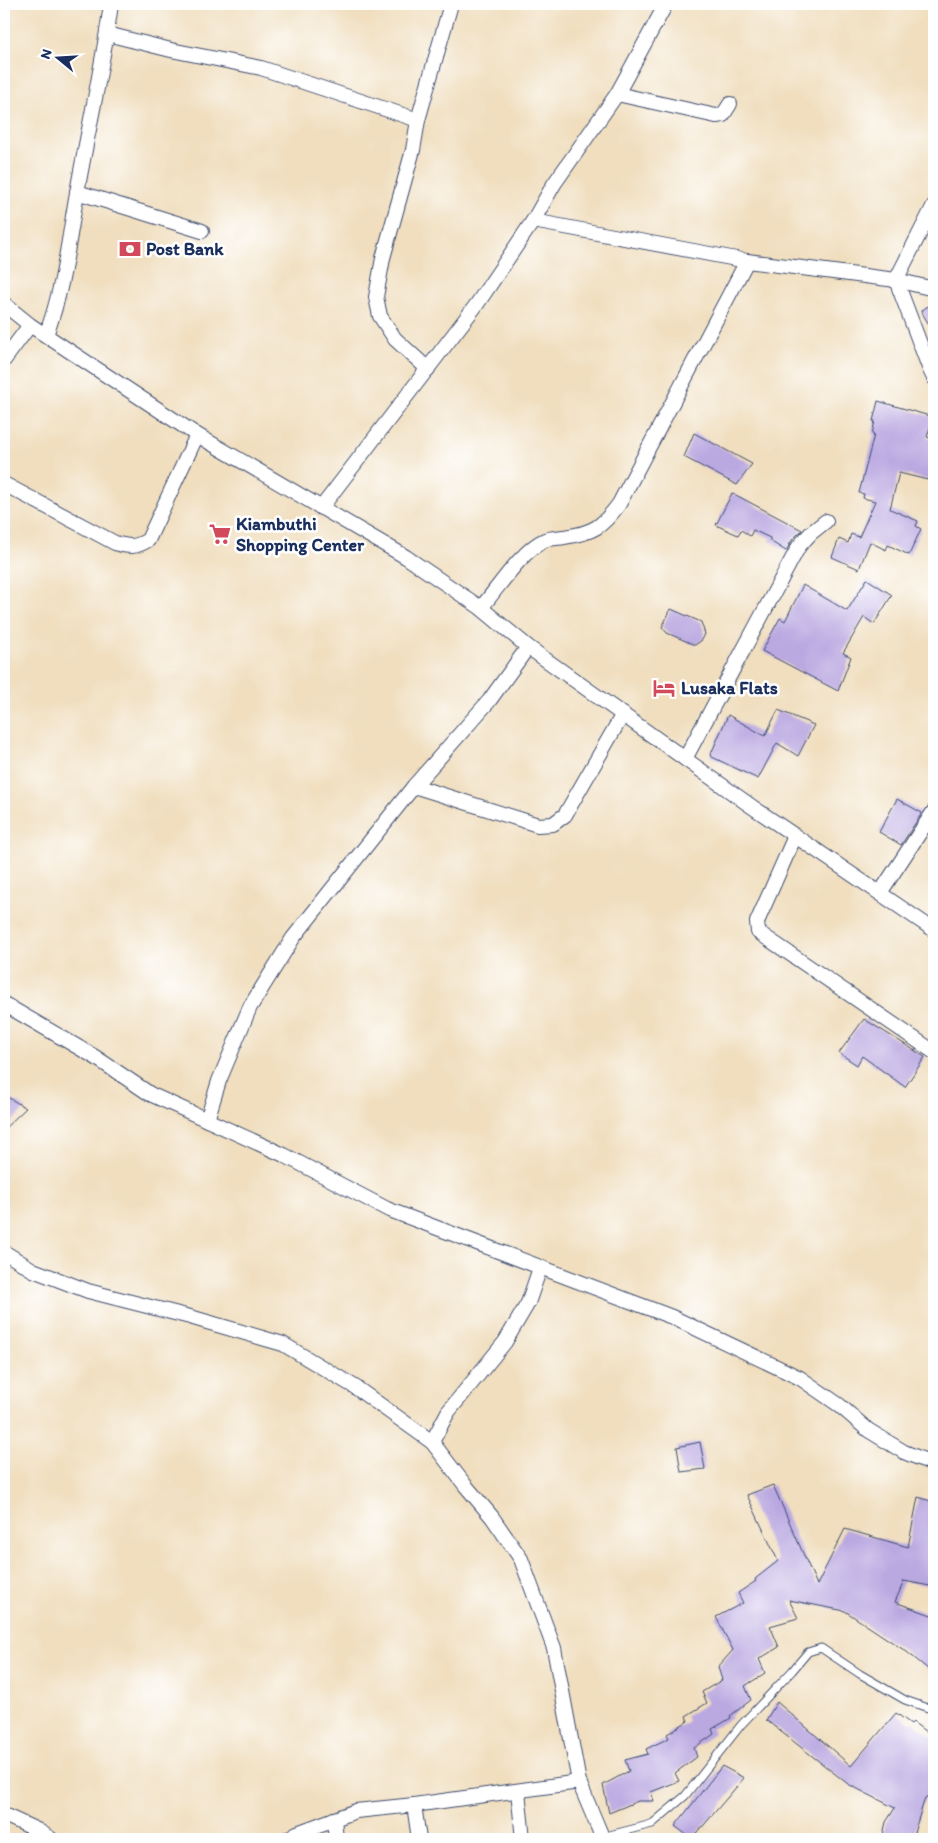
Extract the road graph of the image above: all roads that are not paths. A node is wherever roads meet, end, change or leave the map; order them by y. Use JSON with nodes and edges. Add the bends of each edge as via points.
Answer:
{"nodes":[{"id":1,"x":111,"y":4,"type":"edge"},
{"id":2,"x":452,"y":4,"type":"edge"},
{"id":3,"x":666,"y":4,"type":"edge"},
{"id":4,"x":107,"y":34,"type":"junction"},
{"id":5,"x":617,"y":94,"type":"junction"},
{"id":6,"x":730,"y":104,"type":"dead end"},
{"id":7,"x":418,"y":120,"type":"junction"},
{"id":8,"x":77,"y":192,"type":"junction"},
{"id":9,"x":934,"y":205,"type":"edge"},
{"id":10,"x":533,"y":220,"type":"junction"},
{"id":11,"x":202,"y":231,"type":"dead end"},
{"id":12,"x":747,"y":261,"type":"junction"},
{"id":13,"x":896,"y":280,"type":"junction"},
{"id":14,"x":934,"y":289,"type":"edge"},
{"id":15,"x":4,"y":304,"type":"edge"},
{"id":16,"x":30,"y":326,"type":"junction"},
{"id":17,"x":46,"y":335,"type":"junction"},
{"id":18,"x":4,"y":360,"type":"edge"},
{"id":19,"x":428,"y":369,"type":"junction"},
{"id":20,"x":934,"y":378,"type":"edge"},
{"id":21,"x":197,"y":435,"type":"junction"},
{"id":22,"x":4,"y":484,"type":"edge"},
{"id":23,"x":321,"y":508,"type":"junction"},
{"id":24,"x":826,"y":521,"type":"dead end"},
{"id":25,"x":481,"y":608,"type":"junction"},
{"id":26,"x":528,"y":647,"type":"junction"},
{"id":27,"x":623,"y":714,"type":"junction"},
{"id":28,"x":685,"y":759,"type":"junction"},
{"id":29,"x":414,"y":786,"type":"junction"},
{"id":30,"x":934,"y":811,"type":"edge"},
{"id":31,"x":795,"y":836,"type":"junction"},
{"id":32,"x":880,"y":893,"type":"junction"},
{"id":33,"x":934,"y":930,"type":"edge"},
{"id":34,"x":4,"y":1004,"type":"edge"},
{"id":35,"x":934,"y":1052,"type":"edge"},
{"id":36,"x":207,"y":1120,"type":"junction"},
{"id":37,"x":4,"y":1252,"type":"edge"},
{"id":38,"x":540,"y":1268,"type":"junction"},
{"id":39,"x":432,"y":1442,"type":"junction"},
{"id":40,"x":934,"y":1464,"type":"edge"},
{"id":41,"x":934,"y":1704,"type":"edge"},
{"id":42,"x":579,"y":1782,"type":"junction"},
{"id":43,"x":518,"y":1791,"type":"junction"},
{"id":44,"x":414,"y":1805,"type":"junction"},
{"id":45,"x":4,"y":1815,"type":"edge"},
{"id":46,"x":334,"y":1819,"type":"junction"},
{"id":47,"x":602,"y":1838,"type":"edge"},
{"id":48,"x":51,"y":1839,"type":"edge"},
{"id":49,"x":288,"y":1839,"type":"edge"},
{"id":50,"x":336,"y":1839,"type":"edge"},
{"id":51,"x":418,"y":1839,"type":"edge"},
{"id":52,"x":523,"y":1839,"type":"edge"}],
"edges":[{"from":1,"to":4,"type":"street"},
{"from":2,"to":7,"type":"street"},
{"from":3,"to":5,"type":"street"},
{"from":4,"to":7,"type":"street","via":[[261,68]]},
{"from":4,"to":8,"type":"street"},
{"from":5,"to":6,"type":"street","via":[[716,116],[724,115]]},
{"from":5,"to":10,"type":"street"},
{"from":7,"to":19,"type":"street","via":[[376,297],[380,316],[395,339]]},
{"from":8,"to":11,"type":"street"},
{"from":8,"to":17,"type":"street","via":[[54,314]]},
{"from":9,"to":13,"type":"street"},
{"from":10,"to":12,"type":"street"},
{"from":10,"to":19,"type":"street","via":[[477,304]]},
{"from":12,"to":13,"type":"street"},
{"from":12,"to":25,"type":"street","via":[[619,504],[606,521],[594,530],[546,540],[530,549]]},
{"from":13,"to":14,"type":"street"},
{"from":13,"to":20,"type":"street"},
{"from":15,"to":16,"type":"street"},
{"from":16,"to":17,"type":"street"},
{"from":16,"to":18,"type":"street"},
{"from":17,"to":21,"type":"street"},
{"from":19,"to":23,"type":"street"},
{"from":21,"to":22,"type":"street","via":[[148,540],[137,547],[115,543]]},
{"from":21,"to":23,"type":"street"},
{"from":23,"to":25,"type":"street","via":[[406,557]]},
{"from":24,"to":28,"type":"street","via":[[799,546]]},
{"from":25,"to":26,"type":"street"},
{"from":26,"to":27,"type":"street"},
{"from":26,"to":29,"type":"street","via":[[489,701]]},
{"from":27,"to":28,"type":"street"},
{"from":27,"to":29,"type":"street","via":[[565,815],[553,824],[538,825]]},
{"from":28,"to":31,"type":"street"},
{"from":29,"to":36,"type":"street","via":[[293,938],[250,1006]]},
{"from":30,"to":32,"type":"street"},
{"from":31,"to":32,"type":"street"},
{"from":31,"to":35,"type":"street","via":[[757,922],[758,932]]},
{"from":32,"to":33,"type":"street"},
{"from":34,"to":36,"type":"street","via":[[150,1094]]},
{"from":36,"to":38,"type":"street","via":[[284,1155],[387,1209]]},
{"from":37,"to":39,"type":"street","via":[[33,1270],[88,1291],[283,1344],[355,1386]]},
{"from":38,"to":39,"type":"street","via":[[528,1303],[505,1342],[448,1412]]},
{"from":38,"to":40,"type":"street","via":[[672,1317],[800,1378],[868,1430],[904,1452]]},
{"from":39,"to":42,"type":"street","via":[[521,1559],[554,1648]]},
{"from":41,"to":47,"type":"lane","via":[[928,1708],[905,1700],[821,1648],[808,1652],[741,1725],[685,1796],[652,1824]]},
{"from":42,"to":43,"type":"street"},
{"from":42,"to":47,"type":"street"},
{"from":43,"to":44,"type":"street"},
{"from":43,"to":52,"type":"street"},
{"from":44,"to":46,"type":"street","via":[[356,1811]]},
{"from":44,"to":51,"type":"street"},
{"from":45,"to":48,"type":"street"},
{"from":46,"to":49,"type":"street"},
{"from":46,"to":50,"type":"street"}]}
